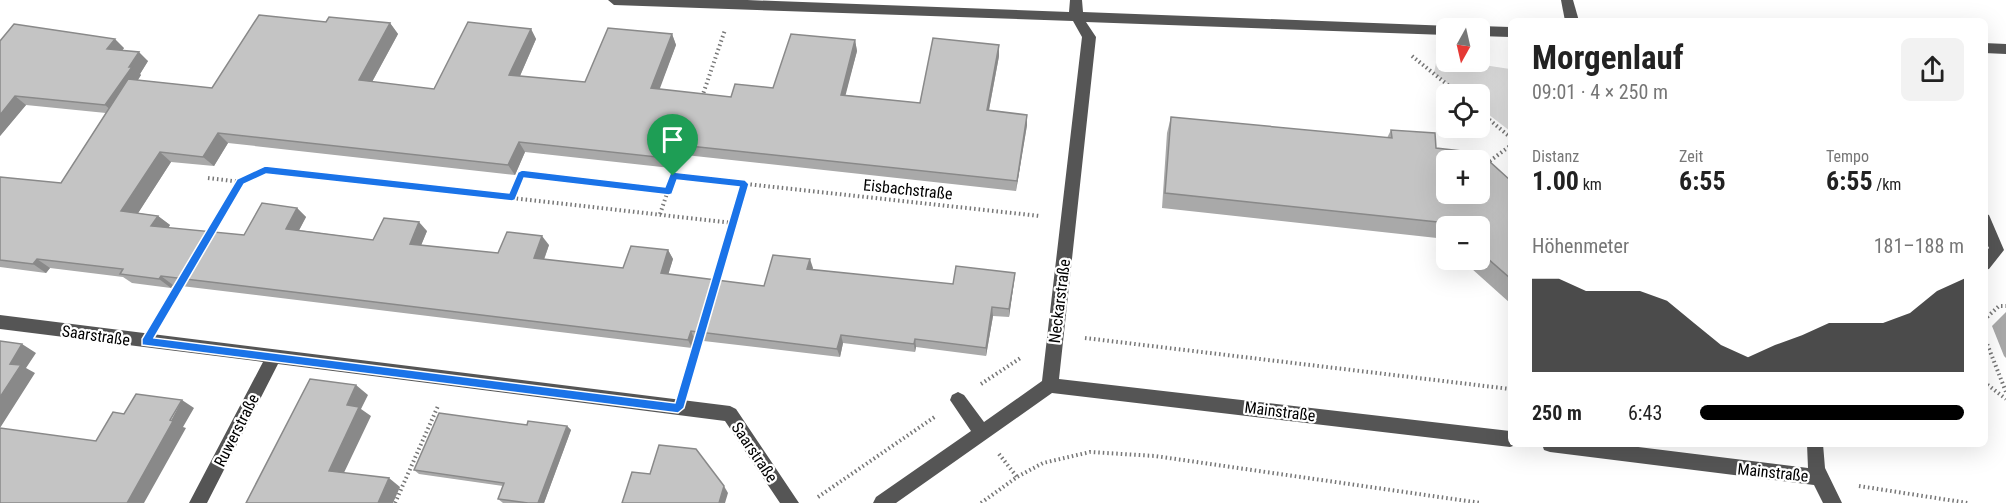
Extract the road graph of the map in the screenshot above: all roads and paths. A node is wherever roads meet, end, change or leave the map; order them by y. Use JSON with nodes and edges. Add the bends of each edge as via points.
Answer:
{"nodes":[{"id":1,"x":614,"y":0,"type":"edge"},
{"id":2,"x":1076,"y":0,"type":"edge"},
{"id":3,"x":1567,"y":0,"type":"edge"},
{"id":4,"x":734,"y":4,"type":"junction"},
{"id":5,"x":1076,"y":16,"type":"junction"},
{"id":6,"x":1571,"y":18,"type":"edge"},
{"id":7,"x":1402,"y":28,"type":"junction"},
{"id":8,"x":1436,"y":30,"type":"edge"},
{"id":9,"x":1490,"y":31,"type":"edge"},
{"id":10,"x":1508,"y":32,"type":"edge"},
{"id":11,"x":1988,"y":48,"type":"edge"},
{"id":12,"x":2006,"y":49,"type":"edge"},
{"id":13,"x":1446,"y":84,"type":"edge"},
{"id":14,"x":700,"y":101,"type":"edge"},
{"id":15,"x":1490,"y":120,"type":"edge"},
{"id":16,"x":1508,"y":135,"type":"edge"},
{"id":17,"x":685,"y":144,"type":"edge"},
{"id":18,"x":1508,"y":147,"type":"edge"},
{"id":19,"x":1490,"y":161,"type":"edge"},
{"id":20,"x":673,"y":176,"type":"junction"},
{"id":21,"x":208,"y":178,"type":"dead end"},
{"id":22,"x":241,"y":182,"type":"junction"},
{"id":23,"x":745,"y":184,"type":"junction"},
{"id":24,"x":669,"y":191,"type":"junction"},
{"id":25,"x":512,"y":197,"type":"junction"},
{"id":26,"x":660,"y":214,"type":"junction"},
{"id":27,"x":1069,"y":219,"type":"junction"},
{"id":28,"x":733,"y":223,"type":"junction"},
{"id":29,"x":1988,"y":229,"type":"edge"},
{"id":30,"x":205,"y":242,"type":"edge"},
{"id":31,"x":1988,"y":260,"type":"edge"},
{"id":32,"x":182,"y":282,"type":"edge"},
{"id":33,"x":714,"y":288,"type":"edge"},
{"id":34,"x":2006,"y":306,"type":"edge"},
{"id":35,"x":1988,"y":316,"type":"edge"},
{"id":36,"x":0,"y":322,"type":"edge"},
{"id":37,"x":701,"y":332,"type":"edge"},
{"id":38,"x":1055,"y":334,"type":"junction"},
{"id":39,"x":146,"y":342,"type":"junction"},
{"id":40,"x":1988,"y":346,"type":"edge"},
{"id":41,"x":274,"y":357,"type":"junction"},
{"id":42,"x":449,"y":380,"type":"junction"},
{"id":43,"x":1050,"y":385,"type":"junction"},
{"id":44,"x":1988,"y":385,"type":"edge"},
{"id":45,"x":1508,"y":389,"type":"edge"},
{"id":46,"x":2006,"y":392,"type":"edge"},
{"id":47,"x":2006,"y":399,"type":"edge"},
{"id":48,"x":958,"y":400,"type":"junction"},
{"id":49,"x":678,"y":408,"type":"junction"},
{"id":50,"x":982,"y":432,"type":"junction"},
{"id":51,"x":1508,"y":439,"type":"edge"},
{"id":52,"x":1574,"y":447,"type":"edge"},
{"id":53,"x":1815,"y":447,"type":"edge"},
{"id":54,"x":1818,"y":477,"type":"junction"},
{"id":55,"x":813,"y":499,"type":"dead end"},
{"id":56,"x":198,"y":503,"type":"edge"},
{"id":57,"x":395,"y":503,"type":"edge"},
{"id":58,"x":790,"y":503,"type":"edge"},
{"id":59,"x":882,"y":503,"type":"edge"},
{"id":60,"x":981,"y":503,"type":"edge"},
{"id":61,"x":1481,"y":503,"type":"edge"},
{"id":62,"x":1833,"y":503,"type":"edge"},
{"id":63,"x":1968,"y":503,"type":"edge"}],
"edges":[{"from":1,"to":4,"type":"street"},
{"from":2,"to":5,"type":"street"},
{"from":3,"to":6,"type":"street"},
{"from":4,"to":5,"type":"street"},
{"from":4,"to":14,"type":"path"},
{"from":5,"to":7,"type":"street"},
{"from":5,"to":27,"type":"street","name":"Neckarstraße","via":[[1089,37]]},
{"from":7,"to":8,"type":"street"},
{"from":7,"to":13,"type":"path","via":[[1406,52]]},
{"from":9,"to":10,"type":"street"},
{"from":11,"to":12,"type":"street"},
{"from":15,"to":16,"type":"path"},
{"from":17,"to":20,"type":"path"},
{"from":18,"to":19,"type":"path"},
{"from":20,"to":23,"type":"path","name":"Eisbachstraße"},
{"from":20,"to":24,"type":"path"},
{"from":21,"to":22,"type":"path"},
{"from":22,"to":25,"type":"path","via":[[265,170]]},
{"from":22,"to":30,"type":"path"},
{"from":23,"to":27,"type":"path","name":"Eisbachstraße"},
{"from":23,"to":28,"type":"path"},
{"from":24,"to":25,"type":"path","via":[[522,174]]},
{"from":24,"to":26,"type":"path"},
{"from":25,"to":26,"type":"path"},
{"from":26,"to":28,"type":"path"},
{"from":27,"to":38,"type":"street","name":"Neckarstraße"},
{"from":28,"to":33,"type":"path"},
{"from":29,"to":31,"type":"street","via":[[1997,250]]},
{"from":32,"to":39,"type":"path"},
{"from":34,"to":35,"type":"path","via":[[1999,306]]},
{"from":36,"to":39,"type":"street","name":"Saarstraße"},
{"from":37,"to":49,"type":"path"},
{"from":38,"to":43,"type":"street","name":"Neckarstraße"},
{"from":38,"to":45,"type":"path"},
{"from":38,"to":48,"type":"path"},
{"from":39,"to":41,"type":"street","name":"Saarstraße"},
{"from":40,"to":46,"type":"path"},
{"from":41,"to":42,"type":"street","name":"Saarstraße"},
{"from":41,"to":56,"type":"street","name":"Ruwerstraße"},
{"from":42,"to":49,"type":"street","name":"Saarstraße"},
{"from":42,"to":57,"type":"path"},
{"from":43,"to":50,"type":"street"},
{"from":43,"to":51,"type":"street","name":"Mainstraße"},
{"from":44,"to":47,"type":"path"},
{"from":48,"to":50,"type":"street"},
{"from":48,"to":55,"type":"path"},
{"from":49,"to":58,"type":"street","name":"Saarstraße","via":[[730,414]]},
{"from":50,"to":59,"type":"street"},
{"from":52,"to":54,"type":"street","name":"Mainstraße"},
{"from":53,"to":54,"type":"street","via":[[1813,460]]},
{"from":54,"to":62,"type":"street"},
{"from":54,"to":63,"type":"path"},
{"from":60,"to":61,"type":"path","via":[[1043,463],[1090,452],[1166,457]]}]}
